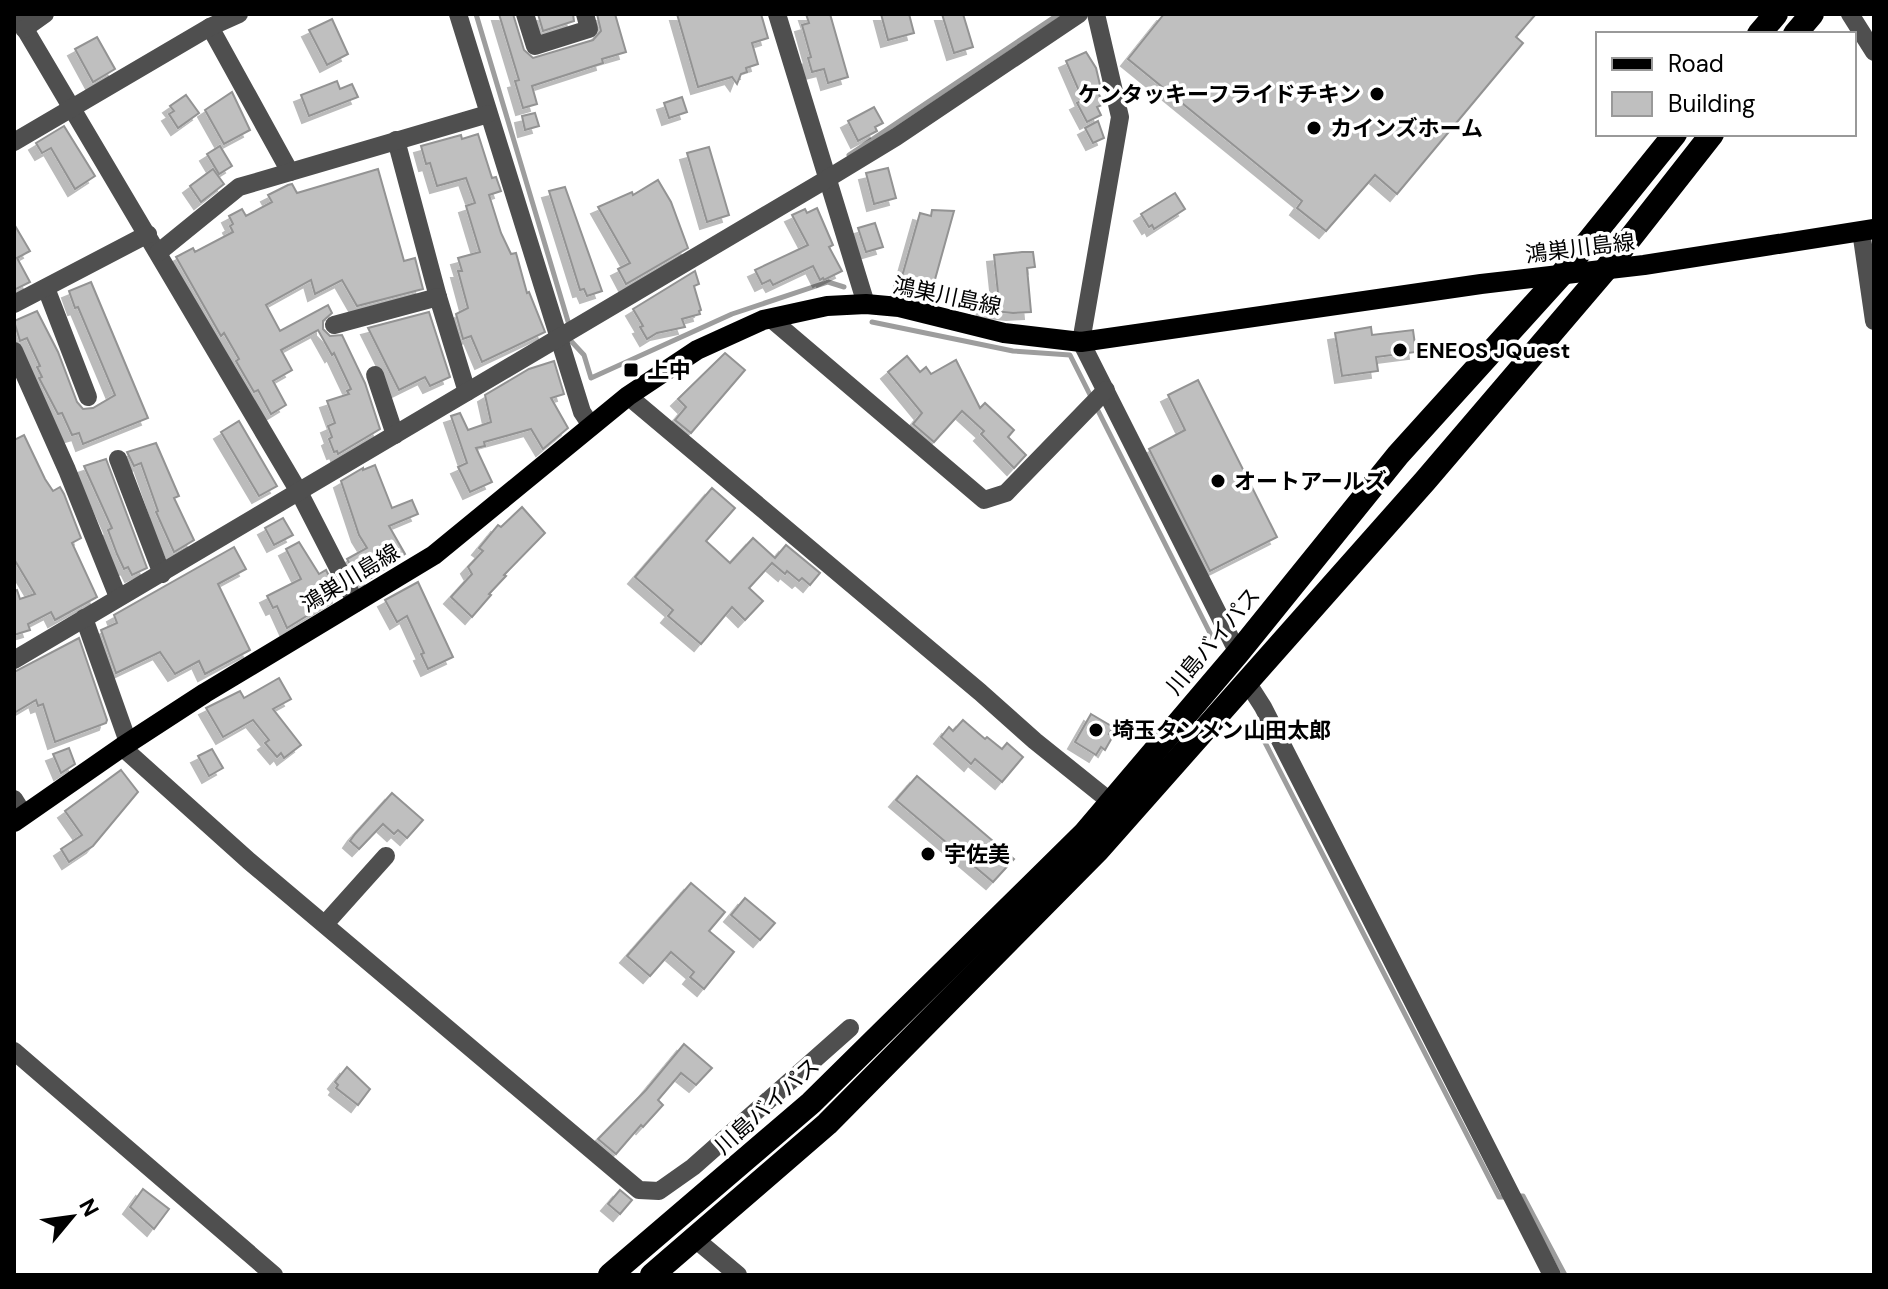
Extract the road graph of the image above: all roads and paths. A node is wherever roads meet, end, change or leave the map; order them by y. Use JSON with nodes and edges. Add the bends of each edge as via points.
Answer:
{"nodes":[{"id":1,"x":45,"y":14,"type":"edge"},
{"id":2,"x":239,"y":14,"type":"edge"},
{"id":3,"x":458,"y":14,"type":"edge"},
{"id":4,"x":525,"y":14,"type":"edge"},
{"id":5,"x":585,"y":14,"type":"edge"},
{"id":6,"x":777,"y":14,"type":"edge"},
{"id":7,"x":1079,"y":14,"type":"edge"},
{"id":8,"x":1096,"y":14,"type":"edge"},
{"id":9,"x":1776,"y":14,"type":"edge"},
{"id":10,"x":1812,"y":14,"type":"edge"},
{"id":11,"x":1850,"y":14,"type":"edge"},
{"id":12,"x":20,"y":22,"type":"edge"},
{"id":13,"x":210,"y":27,"type":"junction"},
{"id":14,"x":1761,"y":32,"type":"edge"},
{"id":15,"x":1797,"y":32,"type":"edge"},
{"id":16,"x":1874,"y":52,"type":"edge"},
{"id":17,"x":73,"y":107,"type":"junction"},
{"id":18,"x":488,"y":114,"type":"junction"},
{"id":19,"x":1673,"y":136,"type":"edge"},
{"id":20,"x":1710,"y":136,"type":"edge"},
{"id":21,"x":396,"y":140,"type":"junction"},
{"id":22,"x":14,"y":142,"type":"edge"},
{"id":23,"x":290,"y":172,"type":"junction"},
{"id":24,"x":827,"y":179,"type":"junction"},
{"id":25,"x":1868,"y":230,"type":"edge"},
{"id":26,"x":148,"y":234,"type":"junction"},
{"id":27,"x":159,"y":252,"type":"junction"},
{"id":28,"x":1606,"y":269,"type":"junction"},
{"id":29,"x":1562,"y":274,"type":"junction"},
{"id":30,"x":46,"y":288,"type":"junction"},
{"id":31,"x":438,"y":297,"type":"junction"},
{"id":32,"x":14,"y":304,"type":"edge"},
{"id":33,"x":866,"y":304,"type":"junction"},
{"id":34,"x":770,"y":318,"type":"junction"},
{"id":35,"x":1874,"y":321,"type":"edge"},
{"id":36,"x":334,"y":325,"type":"dead end"},
{"id":37,"x":559,"y":338,"type":"junction"},
{"id":38,"x":1081,"y":342,"type":"junction"},
{"id":39,"x":14,"y":351,"type":"edge"},
{"id":40,"x":375,"y":375,"type":"dead end"},
{"id":41,"x":1106,"y":390,"type":"junction"},
{"id":42,"x":467,"y":392,"type":"junction"},
{"id":43,"x":628,"y":396,"type":"junction"},
{"id":44,"x":88,"y":397,"type":"dead end"},
{"id":45,"x":590,"y":424,"type":"junction"},
{"id":46,"x":395,"y":435,"type":"junction"},
{"id":47,"x":118,"y":459,"type":"dead end"},
{"id":48,"x":299,"y":492,"type":"junction"},
{"id":49,"x":162,"y":574,"type":"junction"},
{"id":50,"x":118,"y":597,"type":"junction"},
{"id":51,"x":356,"y":603,"type":"junction"},
{"id":52,"x":84,"y":618,"type":"junction"},
{"id":53,"x":1238,"y":653,"type":"junction"},
{"id":54,"x":14,"y":660,"type":"edge"},
{"id":55,"x":1247,"y":682,"type":"junction"},
{"id":56,"x":125,"y":744,"type":"junction"},
{"id":57,"x":1111,"y":802,"type":"junction"},
{"id":58,"x":17,"y":812,"type":"edge"},
{"id":59,"x":386,"y":856,"type":"dead end"},
{"id":60,"x":325,"y":924,"type":"junction"},
{"id":61,"x":850,"y":1028,"type":"dead end"},
{"id":62,"x":14,"y":1051,"type":"edge"},
{"id":63,"x":694,"y":1238,"type":"junction"},
{"id":64,"x":274,"y":1275,"type":"edge"},
{"id":65,"x":610,"y":1275,"type":"edge"},
{"id":66,"x":652,"y":1275,"type":"edge"},
{"id":67,"x":738,"y":1275,"type":"edge"},
{"id":68,"x":1552,"y":1275,"type":"edge"}],
"edges":[{"from":1,"to":12,"type":"street"},
{"from":2,"to":13,"type":"street"},
{"from":3,"to":18,"type":"street"},
{"from":4,"to":5,"type":"street","via":[[535,46],[589,29]]},
{"from":6,"to":24,"type":"street"},
{"from":7,"to":24,"type":"street"},
{"from":8,"to":38,"type":"street","via":[[1120,117]]},
{"from":9,"to":14,"type":"highway"},
{"from":10,"to":15,"type":"highway"},
{"from":11,"to":16,"type":"street"},
{"from":12,"to":17,"type":"street"},
{"from":13,"to":17,"type":"street"},
{"from":13,"to":23,"type":"street"},
{"from":17,"to":22,"type":"street"},
{"from":17,"to":26,"type":"street"},
{"from":18,"to":21,"type":"street"},
{"from":18,"to":37,"type":"street"},
{"from":19,"to":29,"type":"highway","name":"川島バイパス"},
{"from":20,"to":28,"type":"highway"},
{"from":21,"to":23,"type":"street"},
{"from":21,"to":31,"type":"street"},
{"from":23,"to":27,"type":"street","via":[[239,187]]},
{"from":24,"to":33,"type":"street"},
{"from":24,"to":37,"type":"street"},
{"from":25,"to":28,"type":"main road","name":"鴻巣川島線"},
{"from":25,"to":35,"type":"street"},
{"from":26,"to":27,"type":"street"},
{"from":26,"to":30,"type":"street"},
{"from":27,"to":48,"type":"street"},
{"from":28,"to":29,"type":"main road","name":"鴻巣川島線"},
{"from":28,"to":55,"type":"highway"},
{"from":29,"to":38,"type":"main road","name":"鴻巣川島線"},
{"from":29,"to":53,"type":"highway","name":"川島バイパス","via":[[1398,455]]},
{"from":30,"to":32,"type":"street"},
{"from":30,"to":44,"type":"street"},
{"from":31,"to":36,"type":"street"},
{"from":31,"to":42,"type":"street"},
{"from":33,"to":34,"type":"main road","name":"鴻巣川島線"},
{"from":33,"to":38,"type":"main road","name":"鴻巣川島線","via":[[1004,333]]},
{"from":34,"to":41,"type":"street","via":[[984,500],[1006,493]]},
{"from":34,"to":43,"type":"main road","name":"鴻巣川島線","via":[[697,350]]},
{"from":37,"to":42,"type":"street"},
{"from":37,"to":45,"type":"street"},
{"from":38,"to":41,"type":"street"},
{"from":39,"to":50,"type":"street"},
{"from":40,"to":46,"type":"street"},
{"from":41,"to":53,"type":"street"},
{"from":42,"to":46,"type":"street"},
{"from":43,"to":45,"type":"main road","name":"鴻巣川島線"},
{"from":43,"to":57,"type":"street"},
{"from":45,"to":51,"type":"main road","name":"鴻巣川島線","via":[[434,555]]},
{"from":46,"to":48,"type":"street"},
{"from":47,"to":49,"type":"street"},
{"from":48,"to":49,"type":"street"},
{"from":48,"to":51,"type":"street"},
{"from":49,"to":50,"type":"street"},
{"from":50,"to":52,"type":"street"},
{"from":51,"to":56,"type":"main road","name":"鴻巣川島線"},
{"from":52,"to":54,"type":"street"},
{"from":52,"to":56,"type":"street"},
{"from":53,"to":57,"type":"highway","name":"川島バイパス"},
{"from":55,"to":63,"type":"highway","via":[[1098,850],[827,1124]]},
{"from":55,"to":68,"type":"street"},
{"from":56,"to":58,"type":"main road","name":"鴻巣川島線"},
{"from":56,"to":60,"type":"street","via":[[249,861]]},
{"from":57,"to":65,"type":"highway","name":"川島バイパス","via":[[811,1103]]},
{"from":59,"to":60,"type":"street"},
{"from":60,"to":61,"type":"street","via":[[639,1190],[659,1191],[693,1167]]},
{"from":62,"to":64,"type":"street"},
{"from":63,"to":66,"type":"highway"},
{"from":63,"to":67,"type":"street"}]}
